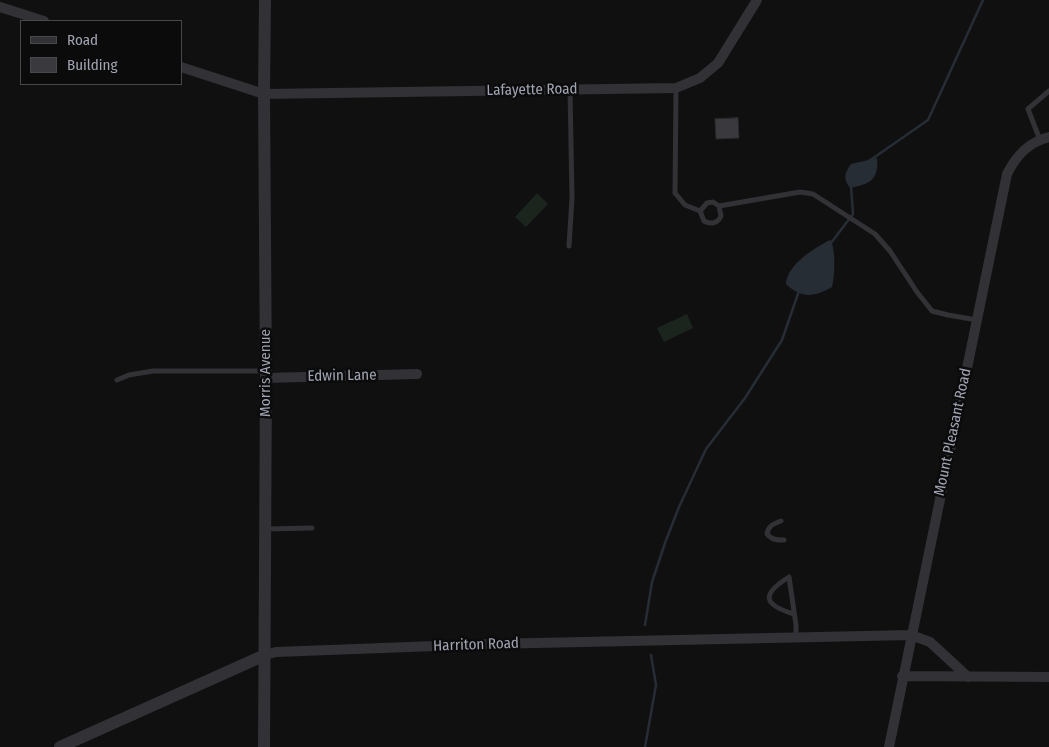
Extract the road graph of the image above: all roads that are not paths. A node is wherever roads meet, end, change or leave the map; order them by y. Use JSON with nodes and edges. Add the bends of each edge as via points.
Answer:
{"nodes":[{"id":1,"x":265,"y":0,"type":"edge"},
{"id":2,"x":757,"y":0,"type":"edge"},
{"id":3,"x":0,"y":7,"type":"edge"},
{"id":4,"x":41,"y":20,"type":"edge"},
{"id":5,"x":182,"y":67,"type":"edge"},
{"id":6,"x":676,"y":88,"type":"junction"},
{"id":7,"x":570,"y":90,"type":"junction"},
{"id":8,"x":1049,"y":91,"type":"edge"},
{"id":9,"x":264,"y":94,"type":"junction"},
{"id":10,"x":1044,"y":138,"type":"edge"},
{"id":11,"x":719,"y":206,"type":"junction"},
{"id":12,"x":700,"y":211,"type":"junction"},
{"id":13,"x":569,"y":246,"type":"dead end"},
{"id":14,"x":977,"y":320,"type":"junction"},
{"id":15,"x":266,"y":374,"type":"junction"},
{"id":16,"x":417,"y":374,"type":"dead end"},
{"id":17,"x":117,"y":380,"type":"dead end"},
{"id":18,"x":780,"y":521,"type":"dead end"},
{"id":19,"x":312,"y":528,"type":"dead end"},
{"id":20,"x":266,"y":529,"type":"junction"},
{"id":21,"x":784,"y":540,"type":"dead end"},
{"id":22,"x":794,"y":614,"type":"junction"},
{"id":23,"x":911,"y":635,"type":"junction"},
{"id":24,"x":796,"y":638,"type":"junction"},
{"id":25,"x":265,"y":655,"type":"junction"},
{"id":26,"x":902,"y":676,"type":"junction"},
{"id":27,"x":968,"y":677,"type":"junction"},
{"id":28,"x":1049,"y":677,"type":"edge"},
{"id":29,"x":60,"y":747,"type":"edge"},
{"id":30,"x":264,"y":747,"type":"edge"},
{"id":31,"x":889,"y":747,"type":"edge"}],
"edges":[{"from":1,"to":9,"type":"street","name":"Morris Avenue"},
{"from":2,"to":6,"type":"street","name":"Lafayette Road","via":[[718,63],[700,78]]},
{"from":3,"to":4,"type":"street"},
{"from":5,"to":9,"type":"street","name":"Lafayette Road"},
{"from":6,"to":7,"type":"street","name":"Lafayette Road"},
{"from":6,"to":12,"type":"lane","via":[[675,193],[686,205]]},
{"from":7,"to":9,"type":"street","name":"Lafayette Road"},
{"from":7,"to":13,"type":"lane","via":[[572,198]]},
{"from":8,"to":10,"type":"lane","via":[[1028,109]]},
{"from":9,"to":15,"type":"street","name":"Morris Avenue"},
{"from":10,"to":14,"type":"street","name":"Mount Pleasant Road","via":[[1023,150],[1007,174]]},
{"from":11,"to":12,"type":"lane","via":[[707,203]]},
{"from":11,"to":12,"type":"lane","via":[[721,216],[714,223],[704,221]]},
{"from":11,"to":14,"type":"lane","via":[[800,192],[813,194],[875,234],[932,311]]},
{"from":14,"to":23,"type":"street","name":"Mount Pleasant Road"},
{"from":15,"to":16,"type":"street","name":"Edwin Lane"},
{"from":15,"to":17,"type":"lane","via":[[153,371]]},
{"from":15,"to":20,"type":"street","name":"Morris Avenue"},
{"from":18,"to":21,"type":"lane","via":[[770,526],[767,534],[770,538]]},
{"from":19,"to":20,"type":"lane"},
{"from":20,"to":25,"type":"street","name":"Morris Avenue"},
{"from":22,"to":22,"type":"lane","via":[[793,604],[789,577],[770,595],[777,609]]},
{"from":22,"to":24,"type":"lane"},
{"from":23,"to":24,"type":"street","name":"Harriton Road"},
{"from":23,"to":26,"type":"street","name":"Mount Pleasant Road"},
{"from":23,"to":27,"type":"street","via":[[930,642]]},
{"from":24,"to":25,"type":"street","name":"Harriton Road","via":[[490,644]]},
{"from":25,"to":29,"type":"street","name":"Harriton Road"},
{"from":25,"to":30,"type":"street","name":"Morris Avenue"},
{"from":26,"to":27,"type":"street"},
{"from":26,"to":31,"type":"street","name":"Mount Pleasant Road"},
{"from":27,"to":28,"type":"street"}]}
